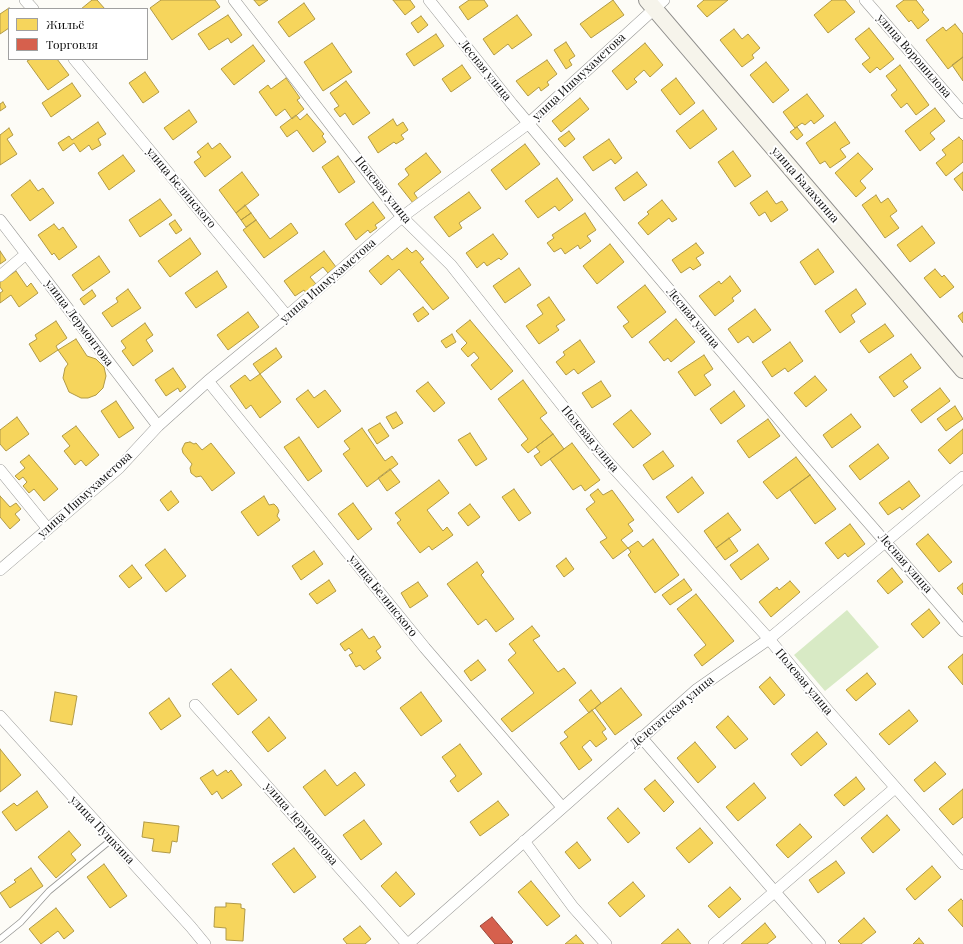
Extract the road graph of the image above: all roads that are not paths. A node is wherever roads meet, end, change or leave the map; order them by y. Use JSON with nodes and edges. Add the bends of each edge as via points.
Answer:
{"nodes":[{"id":1,"x":25,"y":0,"type":"edge"},
{"id":2,"x":234,"y":0,"type":"edge"},
{"id":3,"x":429,"y":0,"type":"edge"},
{"id":4,"x":865,"y":0,"type":"edge"},
{"id":5,"x":655,"y":3,"type":"edge"},
{"id":6,"x":32,"y":8,"type":"edge"},
{"id":7,"x":75,"y":60,"type":"edge"},
{"id":8,"x":963,"y":113,"type":"edge"},
{"id":9,"x":529,"y":123,"type":"junction"},
{"id":10,"x":402,"y":217,"type":"junction"},
{"id":11,"x":0,"y":220,"type":"edge"},
{"id":12,"x":26,"y":254,"type":"junction"},
{"id":13,"x":0,"y":276,"type":"edge"},
{"id":14,"x":287,"y":316,"type":"junction"},
{"id":15,"x":963,"y":370,"type":"edge"},
{"id":16,"x":208,"y":382,"type":"junction"},
{"id":17,"x":158,"y":426,"type":"junction"},
{"id":18,"x":0,"y":470,"type":"edge"},
{"id":19,"x":963,"y":477,"type":"edge"},
{"id":20,"x":48,"y":530,"type":"junction"},
{"id":21,"x":886,"y":541,"type":"junction"},
{"id":22,"x":0,"y":570,"type":"edge"},
{"id":23,"x":963,"y":631,"type":"edge"},
{"id":24,"x":769,"y":639,"type":"junction"},
{"id":25,"x":196,"y":705,"type":"dead end"},
{"id":26,"x":0,"y":716,"type":"edge"},
{"id":27,"x":641,"y":737,"type":"junction"},
{"id":28,"x":895,"y":788,"type":"junction"},
{"id":29,"x":562,"y":807,"type":"junction"},
{"id":30,"x":111,"y":840,"type":"junction"},
{"id":31,"x":524,"y":841,"type":"junction"},
{"id":32,"x":963,"y":864,"type":"edge"},
{"id":33,"x":774,"y":891,"type":"junction"},
{"id":34,"x":0,"y":940,"type":"edge"},
{"id":35,"x":205,"y":944,"type":"edge"},
{"id":36,"x":407,"y":944,"type":"edge"},
{"id":37,"x":606,"y":944,"type":"edge"},
{"id":38,"x":714,"y":944,"type":"edge"},
{"id":39,"x":820,"y":944,"type":"edge"}],
"edges":[{"from":1,"to":6,"type":"street"},
{"from":2,"to":10,"type":"street","name":"Полевая улица"},
{"from":3,"to":9,"type":"street","name":"Лесная улица"},
{"from":4,"to":8,"type":"street","name":"улица Ворошилова"},
{"from":5,"to":9,"type":"street","name":"улица Ишмухаметова"},
{"from":5,"to":15,"type":"street","name":"улица Балахнина"},
{"from":7,"to":14,"type":"street","name":"улица Белинского"},
{"from":9,"to":10,"type":"street","name":"улица Ишмухаметова"},
{"from":9,"to":21,"type":"street","name":"Лесная улица","via":[[800,444]]},
{"from":10,"to":14,"type":"street","name":"улица Ишмухаметова"},
{"from":10,"to":24,"type":"street","name":"Полевая улица","via":[[451,265],[600,453]]},
{"from":11,"to":12,"type":"street","name":"улица Лермонтова"},
{"from":12,"to":13,"type":"street"},
{"from":12,"to":17,"type":"street","name":"улица Лермонтова"},
{"from":14,"to":16,"type":"street","name":"улица Ишмухаметова"},
{"from":16,"to":17,"type":"street","name":"улица Ишмухаметова"},
{"from":16,"to":29,"type":"street","name":"улица Белинского","via":[[425,648]]},
{"from":17,"to":20,"type":"street","name":"улица Ишмухаметова","via":[[119,468]]},
{"from":18,"to":20,"type":"street"},
{"from":19,"to":21,"type":"street","name":"Делегатская улица"},
{"from":20,"to":22,"type":"street","name":"улица Ишмухаметова"},
{"from":21,"to":23,"type":"street","name":"Лесная улица"},
{"from":21,"to":24,"type":"street","name":"Делегатская улица"},
{"from":24,"to":27,"type":"street","name":"Делегатская улица","via":[[696,690]]},
{"from":24,"to":28,"type":"street","name":"Полевая улица"},
{"from":25,"to":36,"type":"street","name":"улица Лермонтова"},
{"from":26,"to":30,"type":"street","name":"улица Пушкина"},
{"from":27,"to":29,"type":"street","name":"Делегатская улица"},
{"from":27,"to":33,"type":"street"},
{"from":28,"to":32,"type":"street","name":"Полевая улица"},
{"from":28,"to":33,"type":"street"},
{"from":29,"to":31,"type":"street","name":"Делегатская улица"},
{"from":30,"to":34,"type":"lane","via":[[49,892]]},
{"from":30,"to":35,"type":"street","name":"улица Пушкина"},
{"from":31,"to":36,"type":"street","name":"Делегатская улица"},
{"from":31,"to":37,"type":"street","via":[[573,907]]},
{"from":33,"to":38,"type":"street"},
{"from":33,"to":39,"type":"street"}]}
